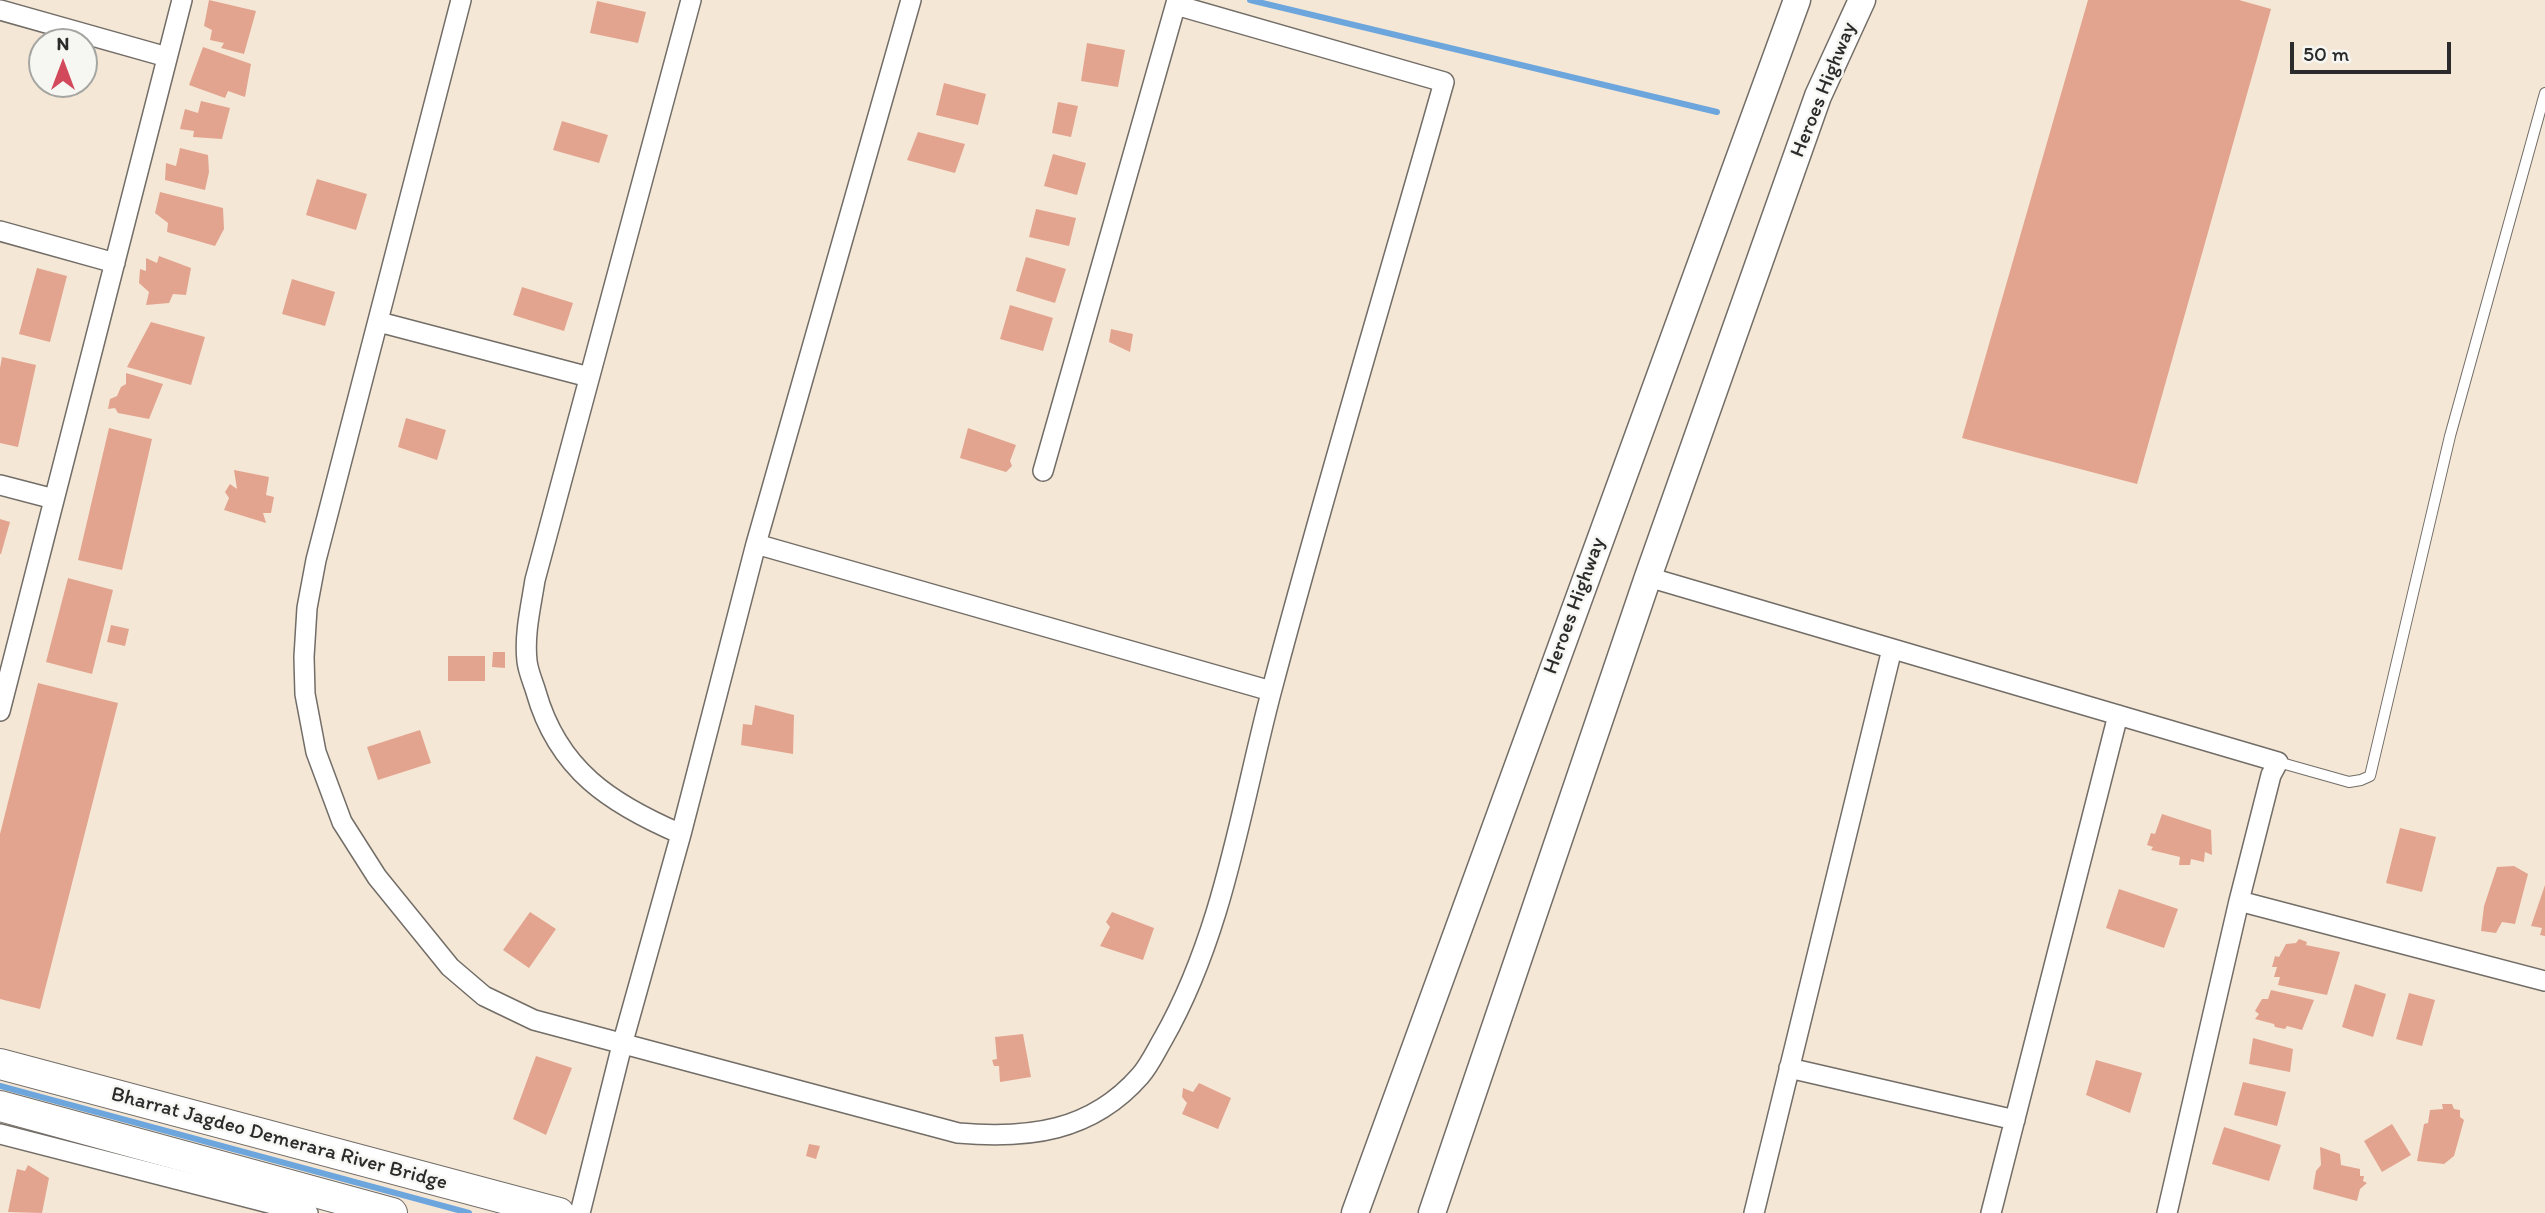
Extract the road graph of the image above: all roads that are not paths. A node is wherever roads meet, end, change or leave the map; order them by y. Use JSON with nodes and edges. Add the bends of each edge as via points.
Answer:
{"nodes":[{"id":1,"x":182,"y":0,"type":"edge"},
{"id":2,"x":461,"y":0,"type":"edge"},
{"id":3,"x":691,"y":0,"type":"edge"},
{"id":4,"x":911,"y":0,"type":"edge"},
{"id":5,"x":1797,"y":0,"type":"edge"},
{"id":6,"x":1862,"y":0,"type":"edge"},
{"id":7,"x":1177,"y":3,"type":"edge"},
{"id":8,"x":0,"y":10,"type":"edge"},
{"id":9,"x":167,"y":57,"type":"junction"},
{"id":10,"x":2545,"y":93,"type":"edge"},
{"id":11,"x":0,"y":230,"type":"edge"},
{"id":12,"x":115,"y":263,"type":"junction"},
{"id":13,"x":379,"y":322,"type":"junction"},
{"id":14,"x":589,"y":377,"type":"junction"},
{"id":15,"x":1043,"y":471,"type":"dead end"},
{"id":16,"x":0,"y":485,"type":"edge"},
{"id":17,"x":54,"y":499,"type":"junction"},
{"id":18,"x":756,"y":544,"type":"junction"},
{"id":19,"x":1648,"y":577,"type":"junction"},
{"id":20,"x":1892,"y":649,"type":"junction"},
{"id":21,"x":1271,"y":691,"type":"junction"},
{"id":22,"x":0,"y":711,"type":"edge"},
{"id":23,"x":2118,"y":715,"type":"junction"},
{"id":24,"x":2278,"y":762,"type":"junction"},
{"id":25,"x":681,"y":834,"type":"junction"},
{"id":26,"x":2239,"y":901,"type":"junction"},
{"id":27,"x":2545,"y":981,"type":"edge"},
{"id":28,"x":622,"y":1045,"type":"junction"},
{"id":29,"x":0,"y":1064,"type":"edge"},
{"id":30,"x":1789,"y":1068,"type":"junction"},
{"id":31,"x":0,"y":1106,"type":"edge"},
{"id":32,"x":2015,"y":1120,"type":"junction"},
{"id":33,"x":0,"y":1134,"type":"edge"},
{"id":34,"x":308,"y":1213,"type":"edge"},
{"id":35,"x":392,"y":1213,"type":"edge"},
{"id":36,"x":559,"y":1213,"type":"edge"},
{"id":37,"x":580,"y":1213,"type":"edge"},
{"id":38,"x":1354,"y":1213,"type":"edge"},
{"id":39,"x":1432,"y":1213,"type":"edge"},
{"id":40,"x":1754,"y":1213,"type":"edge"},
{"id":41,"x":1991,"y":1213,"type":"edge"},
{"id":42,"x":2167,"y":1213,"type":"edge"}],
"edges":[{"from":1,"to":9,"type":"street"},
{"from":2,"to":13,"type":"street"},
{"from":3,"to":14,"type":"street"},
{"from":4,"to":18,"type":"street"},
{"from":5,"to":38,"type":"main road","name":"Heroes Highway"},
{"from":6,"to":19,"type":"main road","name":"Heroes Highway","via":[[1818,96]]},
{"from":7,"to":15,"type":"street"},
{"from":7,"to":21,"type":"street","via":[[1444,82]]},
{"from":8,"to":9,"type":"street"},
{"from":9,"to":12,"type":"street"},
{"from":10,"to":24,"type":"lane","via":[[2450,436],[2370,776],[2349,782]]},
{"from":11,"to":12,"type":"street"},
{"from":12,"to":17,"type":"street"},
{"from":13,"to":14,"type":"street"},
{"from":13,"to":28,"type":"street","via":[[307,608],[305,694],[316,752],[342,822],[377,877],[450,967],[484,996],[534,1020]]},
{"from":14,"to":25,"type":"street","via":[[535,580],[527,662],[542,716],[583,774],[638,816]]},
{"from":16,"to":17,"type":"street"},
{"from":17,"to":22,"type":"street"},
{"from":18,"to":21,"type":"street"},
{"from":18,"to":25,"type":"street"},
{"from":19,"to":20,"type":"street"},
{"from":19,"to":39,"type":"main road","name":"Heroes Highway"},
{"from":20,"to":23,"type":"street"},
{"from":20,"to":30,"type":"street"},
{"from":21,"to":28,"type":"street","via":[[1243,813],[1202,955],[1178,1010],[1142,1075],[1109,1104],[1078,1122],[1043,1133],[958,1133]]},
{"from":23,"to":24,"type":"street"},
{"from":23,"to":32,"type":"street"},
{"from":24,"to":26,"type":"street"},
{"from":25,"to":28,"type":"street"},
{"from":26,"to":27,"type":"street"},
{"from":26,"to":42,"type":"street"},
{"from":28,"to":37,"type":"street"},
{"from":29,"to":36,"type":"main road","name":"Bharrat Jagdeo Demerara River Bridge"},
{"from":30,"to":32,"type":"street"},
{"from":30,"to":40,"type":"street"},
{"from":31,"to":35,"type":"main road","name":"Bharrat Jagdeo Demerara River Bridge"},
{"from":32,"to":41,"type":"street"},
{"from":33,"to":34,"type":"street"}]}
